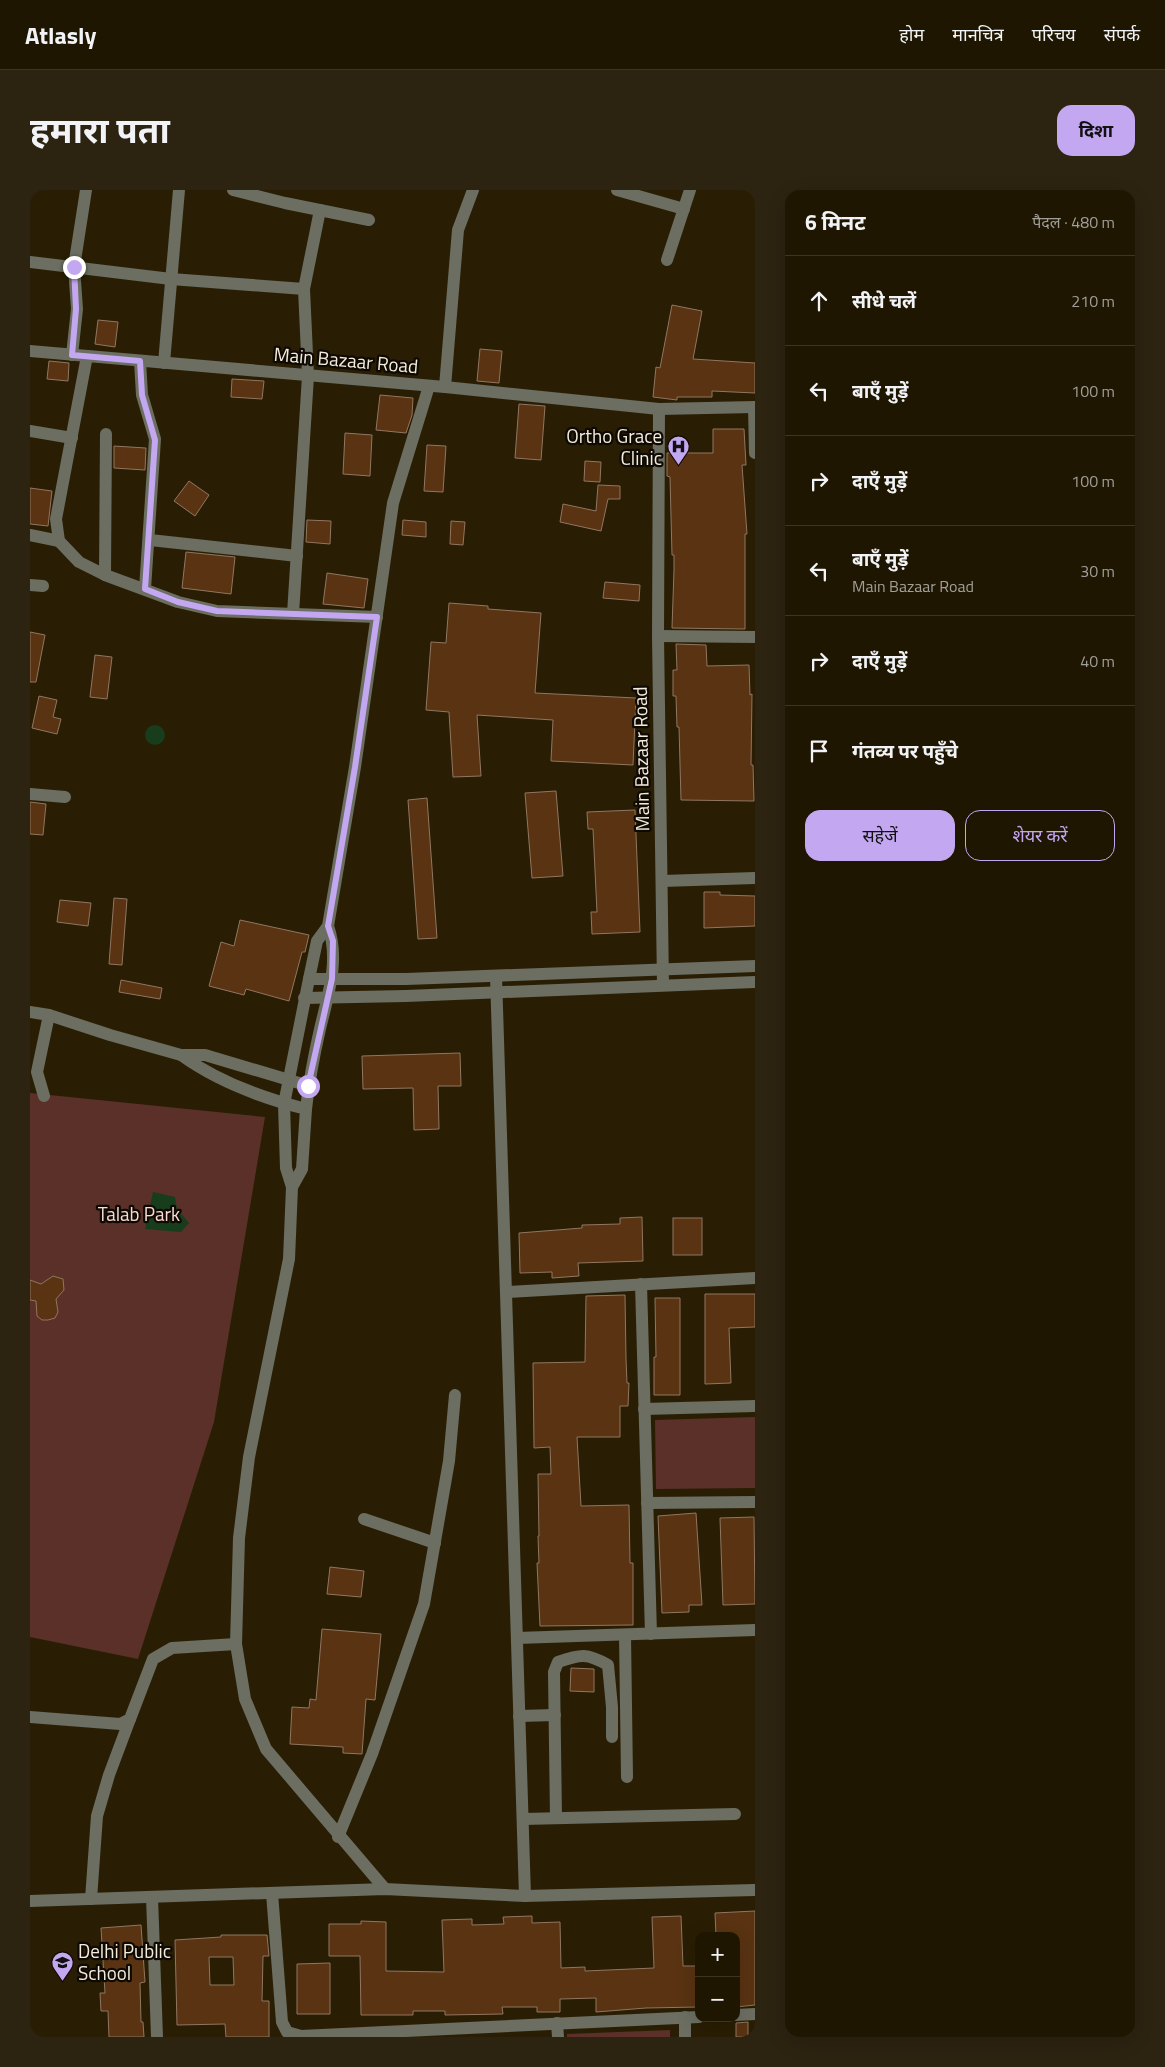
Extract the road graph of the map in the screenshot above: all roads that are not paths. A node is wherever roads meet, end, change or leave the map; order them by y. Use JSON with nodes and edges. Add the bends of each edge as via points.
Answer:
{"nodes":[{"id":1,"x":86,"y":190,"type":"edge"},
{"id":2,"x":178,"y":190,"type":"edge"},
{"id":3,"x":234,"y":190,"type":"edge"},
{"id":4,"x":473,"y":190,"type":"edge"},
{"id":5,"x":618,"y":190,"type":"edge"},
{"id":6,"x":690,"y":190,"type":"edge"},
{"id":7,"x":684,"y":209,"type":"junction"},
{"id":8,"x":320,"y":210,"type":"junction"},
{"id":9,"x":369,"y":220,"type":"dead end"},
{"id":10,"x":667,"y":260,"type":"dead end"},
{"id":11,"x":30,"y":262,"type":"edge"},
{"id":12,"x":74,"y":267,"type":"junction"},
{"id":13,"x":171,"y":279,"type":"junction"},
{"id":14,"x":304,"y":289,"type":"junction"},
{"id":15,"x":30,"y":351,"type":"edge"},
{"id":16,"x":72,"y":355,"type":"junction"},
{"id":17,"x":87,"y":356,"type":"junction"},
{"id":18,"x":140,"y":361,"type":"junction"},
{"id":19,"x":164,"y":363,"type":"junction"},
{"id":20,"x":308,"y":376,"type":"junction"},
{"id":21,"x":429,"y":386,"type":"junction"},
{"id":22,"x":445,"y":386,"type":"junction"},
{"id":23,"x":754,"y":407,"type":"edge"},
{"id":24,"x":659,"y":409,"type":"junction"},
{"id":25,"x":30,"y":432,"type":"edge"},
{"id":26,"x":106,"y":434,"type":"dead end"},
{"id":27,"x":72,"y":438,"type":"junction"},
{"id":28,"x":755,"y":452,"type":"edge"},
{"id":29,"x":30,"y":535,"type":"edge"},
{"id":30,"x":150,"y":540,"type":"junction"},
{"id":31,"x":59,"y":541,"type":"junction"},
{"id":32,"x":297,"y":556,"type":"junction"},
{"id":33,"x":105,"y":575,"type":"junction"},
{"id":34,"x":145,"y":589,"type":"junction"},
{"id":35,"x":293,"y":614,"type":"junction"},
{"id":36,"x":377,"y":617,"type":"junction"},
{"id":37,"x":658,"y":636,"type":"junction"},
{"id":38,"x":755,"y":637,"type":"edge"},
{"id":39,"x":30,"y":794,"type":"edge"},
{"id":40,"x":65,"y":797,"type":"dead end"},
{"id":41,"x":755,"y":878,"type":"edge"},
{"id":42,"x":662,"y":881,"type":"junction"},
{"id":43,"x":328,"y":926,"type":"junction"},
{"id":44,"x":755,"y":966,"type":"edge"},
{"id":45,"x":662,"y":970,"type":"junction"},
{"id":46,"x":496,"y":976,"type":"junction"},
{"id":47,"x":309,"y":979,"type":"junction"},
{"id":48,"x":332,"y":979,"type":"junction"},
{"id":49,"x":755,"y":982,"type":"edge"},
{"id":50,"x":663,"y":985,"type":"junction"},
{"id":51,"x":497,"y":992,"type":"junction"},
{"id":52,"x":328,"y":997,"type":"junction"},
{"id":53,"x":304,"y":998,"type":"junction"},
{"id":54,"x":30,"y":1012,"type":"edge"},
{"id":55,"x":49,"y":1015,"type":"junction"},
{"id":56,"x":181,"y":1055,"type":"junction"},
{"id":57,"x":288,"y":1080,"type":"junction"},
{"id":58,"x":308,"y":1086,"type":"junction"},
{"id":59,"x":44,"y":1096,"type":"dead end"},
{"id":60,"x":284,"y":1104,"type":"junction"},
{"id":61,"x":306,"y":1109,"type":"junction"},
{"id":62,"x":292,"y":1187,"type":"junction"},
{"id":63,"x":755,"y":1278,"type":"edge"},
{"id":64,"x":641,"y":1284,"type":"junction"},
{"id":65,"x":507,"y":1292,"type":"junction"},
{"id":66,"x":455,"y":1395,"type":"dead end"},
{"id":67,"x":755,"y":1406,"type":"edge"},
{"id":68,"x":644,"y":1409,"type":"junction"},
{"id":69,"x":755,"y":1502,"type":"edge"},
{"id":70,"x":647,"y":1503,"type":"junction"},
{"id":71,"x":364,"y":1519,"type":"dead end"},
{"id":72,"x":435,"y":1543,"type":"junction"},
{"id":73,"x":755,"y":1630,"type":"edge"},
{"id":74,"x":651,"y":1634,"type":"junction"},
{"id":75,"x":624,"y":1635,"type":"junction"},
{"id":76,"x":517,"y":1638,"type":"junction"},
{"id":77,"x":236,"y":1644,"type":"junction"},
{"id":78,"x":555,"y":1715,"type":"junction"},
{"id":79,"x":519,"y":1716,"type":"junction"},
{"id":80,"x":30,"y":1717,"type":"edge"},
{"id":81,"x":130,"y":1719,"type":"junction"},
{"id":82,"x":612,"y":1737,"type":"dead end"},
{"id":83,"x":627,"y":1777,"type":"dead end"},
{"id":84,"x":735,"y":1814,"type":"dead end"},
{"id":85,"x":556,"y":1818,"type":"junction"},
{"id":86,"x":522,"y":1819,"type":"junction"},
{"id":87,"x":338,"y":1837,"type":"junction"},
{"id":88,"x":385,"y":1889,"type":"junction"},
{"id":89,"x":755,"y":1890,"type":"edge"},
{"id":90,"x":272,"y":1894,"type":"junction"},
{"id":91,"x":525,"y":1896,"type":"junction"},
{"id":92,"x":152,"y":1898,"type":"junction"},
{"id":93,"x":91,"y":1899,"type":"junction"},
{"id":94,"x":30,"y":1901,"type":"edge"},
{"id":95,"x":755,"y":2014,"type":"edge"},
{"id":96,"x":740,"y":2015,"type":"edge"},
{"id":97,"x":685,"y":2017,"type":"junction"},
{"id":98,"x":695,"y":2017,"type":"edge"},
{"id":99,"x":557,"y":2023,"type":"junction"},
{"id":100,"x":157,"y":2037,"type":"edge"},
{"id":101,"x":558,"y":2037,"type":"edge"},
{"id":102,"x":685,"y":2037,"type":"edge"}],
"edges":[{"from":1,"to":12,"type":"street"},
{"from":2,"to":13,"type":"street"},
{"from":3,"to":8,"type":"street"},
{"from":4,"to":22,"type":"street","via":[[458,230]]},
{"from":5,"to":7,"type":"street"},
{"from":6,"to":7,"type":"street"},
{"from":7,"to":10,"type":"street"},
{"from":8,"to":9,"type":"street"},
{"from":8,"to":14,"type":"street"},
{"from":11,"to":12,"type":"street"},
{"from":12,"to":13,"type":"street"},
{"from":12,"to":16,"type":"street","via":[[76,309]]},
{"from":13,"to":14,"type":"street"},
{"from":13,"to":19,"type":"street"},
{"from":14,"to":20,"type":"street"},
{"from":15,"to":16,"type":"street","name":"Main Bazaar Road"},
{"from":16,"to":17,"type":"street","name":"Main Bazaar Road"},
{"from":17,"to":18,"type":"street","name":"Main Bazaar Road"},
{"from":17,"to":27,"type":"street"},
{"from":18,"to":19,"type":"street","name":"Main Bazaar Road"},
{"from":18,"to":30,"type":"street","via":[[142,395],[155,440]]},
{"from":19,"to":20,"type":"street","name":"Main Bazaar Road"},
{"from":20,"to":21,"type":"street","name":"Main Bazaar Road"},
{"from":20,"to":32,"type":"street"},
{"from":21,"to":22,"type":"street","name":"Main Bazaar Road"},
{"from":21,"to":36,"type":"street","via":[[393,503]]},
{"from":22,"to":24,"type":"street","name":"Main Bazaar Road"},
{"from":23,"to":24,"type":"street","name":"Main Bazaar Road"},
{"from":23,"to":28,"type":"street","name":"Main Bazaar Road"},
{"from":24,"to":37,"type":"street","name":"Main Bazaar Road"},
{"from":25,"to":27,"type":"street"},
{"from":26,"to":33,"type":"street"},
{"from":27,"to":31,"type":"street","via":[[56,519]]},
{"from":29,"to":31,"type":"street"},
{"from":30,"to":32,"type":"street"},
{"from":30,"to":34,"type":"street"},
{"from":31,"to":33,"type":"street","via":[[79,562]]},
{"from":32,"to":35,"type":"street"},
{"from":33,"to":34,"type":"street"},
{"from":34,"to":35,"type":"street","via":[[178,602],[217,611]]},
{"from":35,"to":36,"type":"street"},
{"from":36,"to":43,"type":"street"},
{"from":37,"to":38,"type":"street"},
{"from":37,"to":42,"type":"street","name":"Main Bazaar Road"},
{"from":39,"to":40,"type":"street"},
{"from":41,"to":42,"type":"street"},
{"from":42,"to":45,"type":"street","name":"Main Bazaar Road"},
{"from":43,"to":47,"type":"street","via":[[317,941]]},
{"from":43,"to":48,"type":"street","via":[[333,941]]},
{"from":44,"to":45,"type":"street"},
{"from":45,"to":46,"type":"street"},
{"from":45,"to":50,"type":"street","name":"Main Bazaar Road"},
{"from":46,"to":48,"type":"street"},
{"from":46,"to":51,"type":"street"},
{"from":47,"to":48,"type":"street"},
{"from":47,"to":53,"type":"street"},
{"from":48,"to":52,"type":"street"},
{"from":49,"to":50,"type":"street"},
{"from":50,"to":51,"type":"street"},
{"from":51,"to":52,"type":"street"},
{"from":51,"to":65,"type":"street"},
{"from":52,"to":53,"type":"street"},
{"from":52,"to":58,"type":"street"},
{"from":53,"to":57,"type":"street"},
{"from":54,"to":55,"type":"street"},
{"from":55,"to":56,"type":"street"},
{"from":55,"to":59,"type":"street","via":[[37,1072]]},
{"from":56,"to":57,"type":"street","via":[[204,1055]]},
{"from":56,"to":60,"type":"street","via":[[201,1070]]},
{"from":57,"to":58,"type":"street"},
{"from":57,"to":60,"type":"street"},
{"from":58,"to":61,"type":"street"},
{"from":60,"to":61,"type":"street"},
{"from":60,"to":62,"type":"street","via":[[286,1168]]},
{"from":61,"to":62,"type":"street","via":[[302,1169]]},
{"from":62,"to":77,"type":"street","via":[[289,1259],[249,1457],[239,1538]]},
{"from":63,"to":64,"type":"street"},
{"from":64,"to":65,"type":"street"},
{"from":64,"to":68,"type":"street"},
{"from":65,"to":76,"type":"street"},
{"from":66,"to":72,"type":"street","via":[[449,1460]]},
{"from":67,"to":68,"type":"street"},
{"from":68,"to":70,"type":"street"},
{"from":69,"to":70,"type":"street"},
{"from":70,"to":74,"type":"street"},
{"from":71,"to":72,"type":"street"},
{"from":72,"to":87,"type":"street","via":[[424,1604],[372,1754]]},
{"from":73,"to":74,"type":"street"},
{"from":74,"to":75,"type":"street"},
{"from":75,"to":76,"type":"street"},
{"from":75,"to":83,"type":"street"},
{"from":76,"to":79,"type":"street"},
{"from":77,"to":81,"type":"street","via":[[172,1648],[153,1659]]},
{"from":77,"to":87,"type":"street","via":[[245,1699],[266,1749]]},
{"from":78,"to":79,"type":"street"},
{"from":78,"to":82,"type":"street","via":[[554,1672],[558,1662],[591,1656],[608,1665]]},
{"from":78,"to":85,"type":"street"},
{"from":79,"to":86,"type":"street"},
{"from":80,"to":81,"type":"street","via":[[120,1724]]},
{"from":81,"to":93,"type":"street","via":[[97,1816]]},
{"from":84,"to":85,"type":"street"},
{"from":85,"to":86,"type":"street"},
{"from":86,"to":91,"type":"street"},
{"from":87,"to":88,"type":"street"},
{"from":88,"to":90,"type":"street"},
{"from":88,"to":91,"type":"street"},
{"from":89,"to":91,"type":"street"},
{"from":90,"to":92,"type":"street"},
{"from":90,"to":99,"type":"street","via":[[282,2022],[287,2032],[301,2036]]},
{"from":92,"to":93,"type":"street"},
{"from":92,"to":100,"type":"street"},
{"from":93,"to":94,"type":"street"},
{"from":95,"to":96,"type":"street"},
{"from":97,"to":98,"type":"street"},
{"from":97,"to":99,"type":"street"},
{"from":97,"to":102,"type":"street"},
{"from":99,"to":101,"type":"street"}]}
